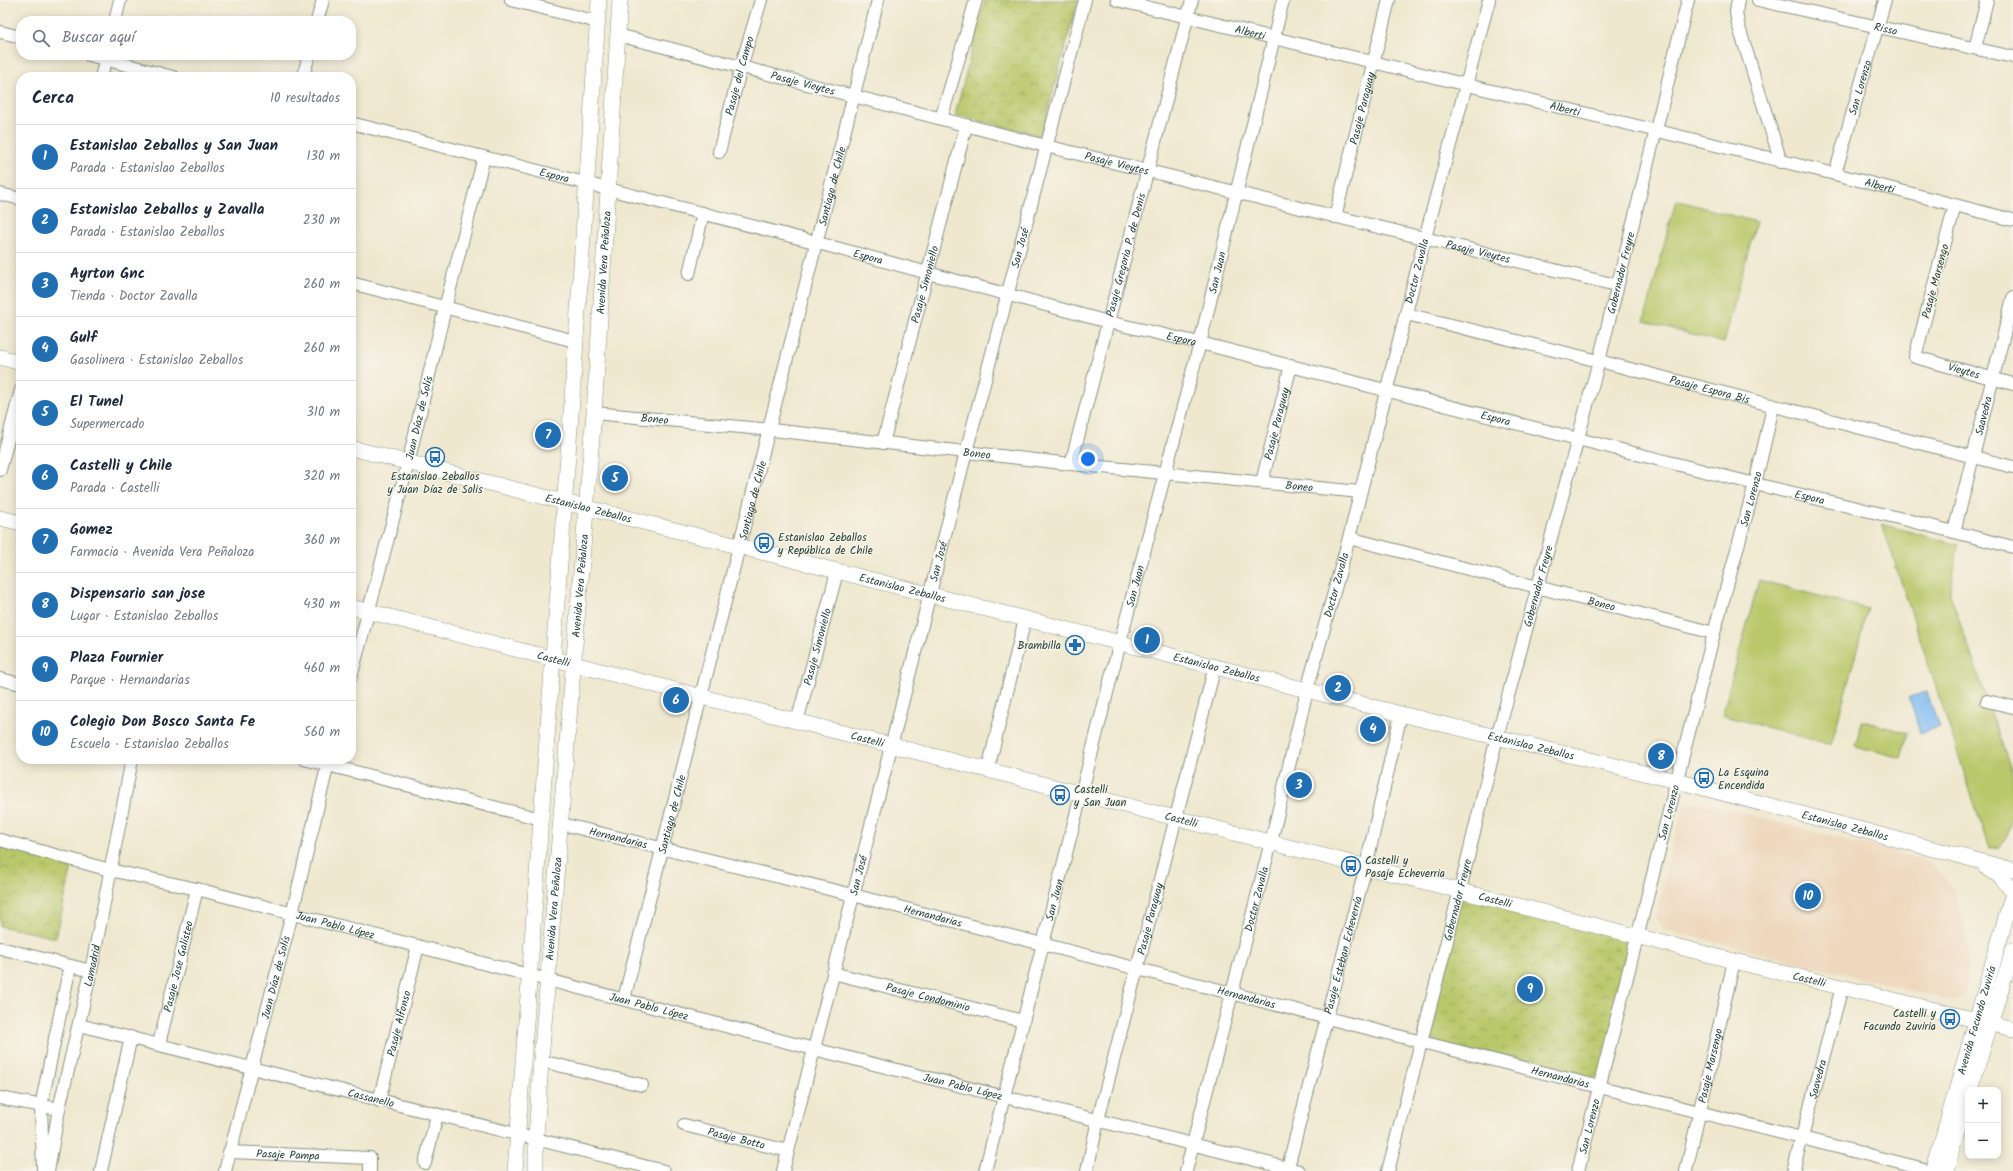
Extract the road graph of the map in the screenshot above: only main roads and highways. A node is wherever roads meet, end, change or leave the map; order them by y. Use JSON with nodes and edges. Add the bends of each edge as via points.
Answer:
{"nodes":[{"id":1,"x":599,"y":0,"type":"edge"},
{"id":2,"x":620,"y":0,"type":"edge"},
{"id":3,"x":0,"y":357,"type":"edge"},
{"id":4,"x":16,"y":362,"type":"edge"},
{"id":5,"x":356,"y":449,"type":"edge"},
{"id":6,"x":563,"y":502,"type":"junction"},
{"id":7,"x":586,"y":508,"type":"junction"},
{"id":8,"x":0,"y":518,"type":"edge"},
{"id":9,"x":16,"y":522,"type":"edge"},
{"id":10,"x":356,"y":608,"type":"edge"},
{"id":11,"x":553,"y":659,"type":"junction"},
{"id":12,"x":573,"y":664,"type":"junction"},
{"id":13,"x":1938,"y":850,"type":"junction"},
{"id":14,"x":2013,"y":870,"type":"edge"},
{"id":15,"x":2013,"y":892,"type":"edge"},
{"id":16,"x":2013,"y":925,"type":"edge"},
{"id":17,"x":2013,"y":950,"type":"edge"},
{"id":18,"x":2005,"y":975,"type":"junction"},
{"id":19,"x":1984,"y":1021,"type":"junction"},
{"id":20,"x":2013,"y":1029,"type":"edge"},
{"id":21,"x":1971,"y":1087,"type":"edge"},
{"id":22,"x":1965,"y":1108,"type":"edge"},
{"id":23,"x":515,"y":1171,"type":"edge"},
{"id":24,"x":536,"y":1171,"type":"edge"},
{"id":25,"x":1932,"y":1171,"type":"edge"},
{"id":26,"x":1946,"y":1171,"type":"edge"}],
"edges":[{"from":1,"to":6,"type":"main road","name":"Avenida Vera Peñaloza"},
{"from":2,"to":7,"type":"main road","name":"Avenida Vera Peñaloza"},
{"from":3,"to":4,"type":"main road"},
{"from":5,"to":6,"type":"main road","name":"Estanislao Zeballos"},
{"from":6,"to":7,"type":"main road","name":"Estanislao Zeballos"},
{"from":6,"to":11,"type":"main road","name":"Avenida Vera Peñaloza"},
{"from":7,"to":12,"type":"main road","name":"Avenida Vera Peñaloza"},
{"from":7,"to":13,"type":"main road","name":"Estanislao Zeballos","via":[[1676,781]]},
{"from":8,"to":9,"type":"main road"},
{"from":10,"to":11,"type":"main road","name":"Castelli"},
{"from":11,"to":12,"type":"main road","name":"Castelli"},
{"from":11,"to":23,"type":"main road","name":"Avenida Vera Peñaloza"},
{"from":12,"to":19,"type":"main road","name":"Castelli","via":[[1734,961]]},
{"from":12,"to":24,"type":"main road","name":"Avenida Vera Peñaloza","via":[[536,1138]]},
{"from":13,"to":14,"type":"main road","name":"Estanislao Zeballos"},
{"from":13,"to":15,"type":"main road","via":[[1989,868],[2004,879]]},
{"from":15,"to":19,"type":"main road","name":"Avenida Facundo Zuviría"},
{"from":16,"to":18,"type":"main road","via":[[2005,953]]},
{"from":17,"to":18,"type":"main road","name":"Avenida Facundo Zuviría"},
{"from":18,"to":19,"type":"main road","name":"Avenida Facundo Zuviría"},
{"from":19,"to":20,"type":"main road","name":"Castelli"},
{"from":19,"to":21,"type":"main road","name":"Avenida Facundo Zuviría"},
{"from":19,"to":25,"type":"main road","name":"Avenida Facundo Zuviría"},
{"from":22,"to":26,"type":"main road"}]}
